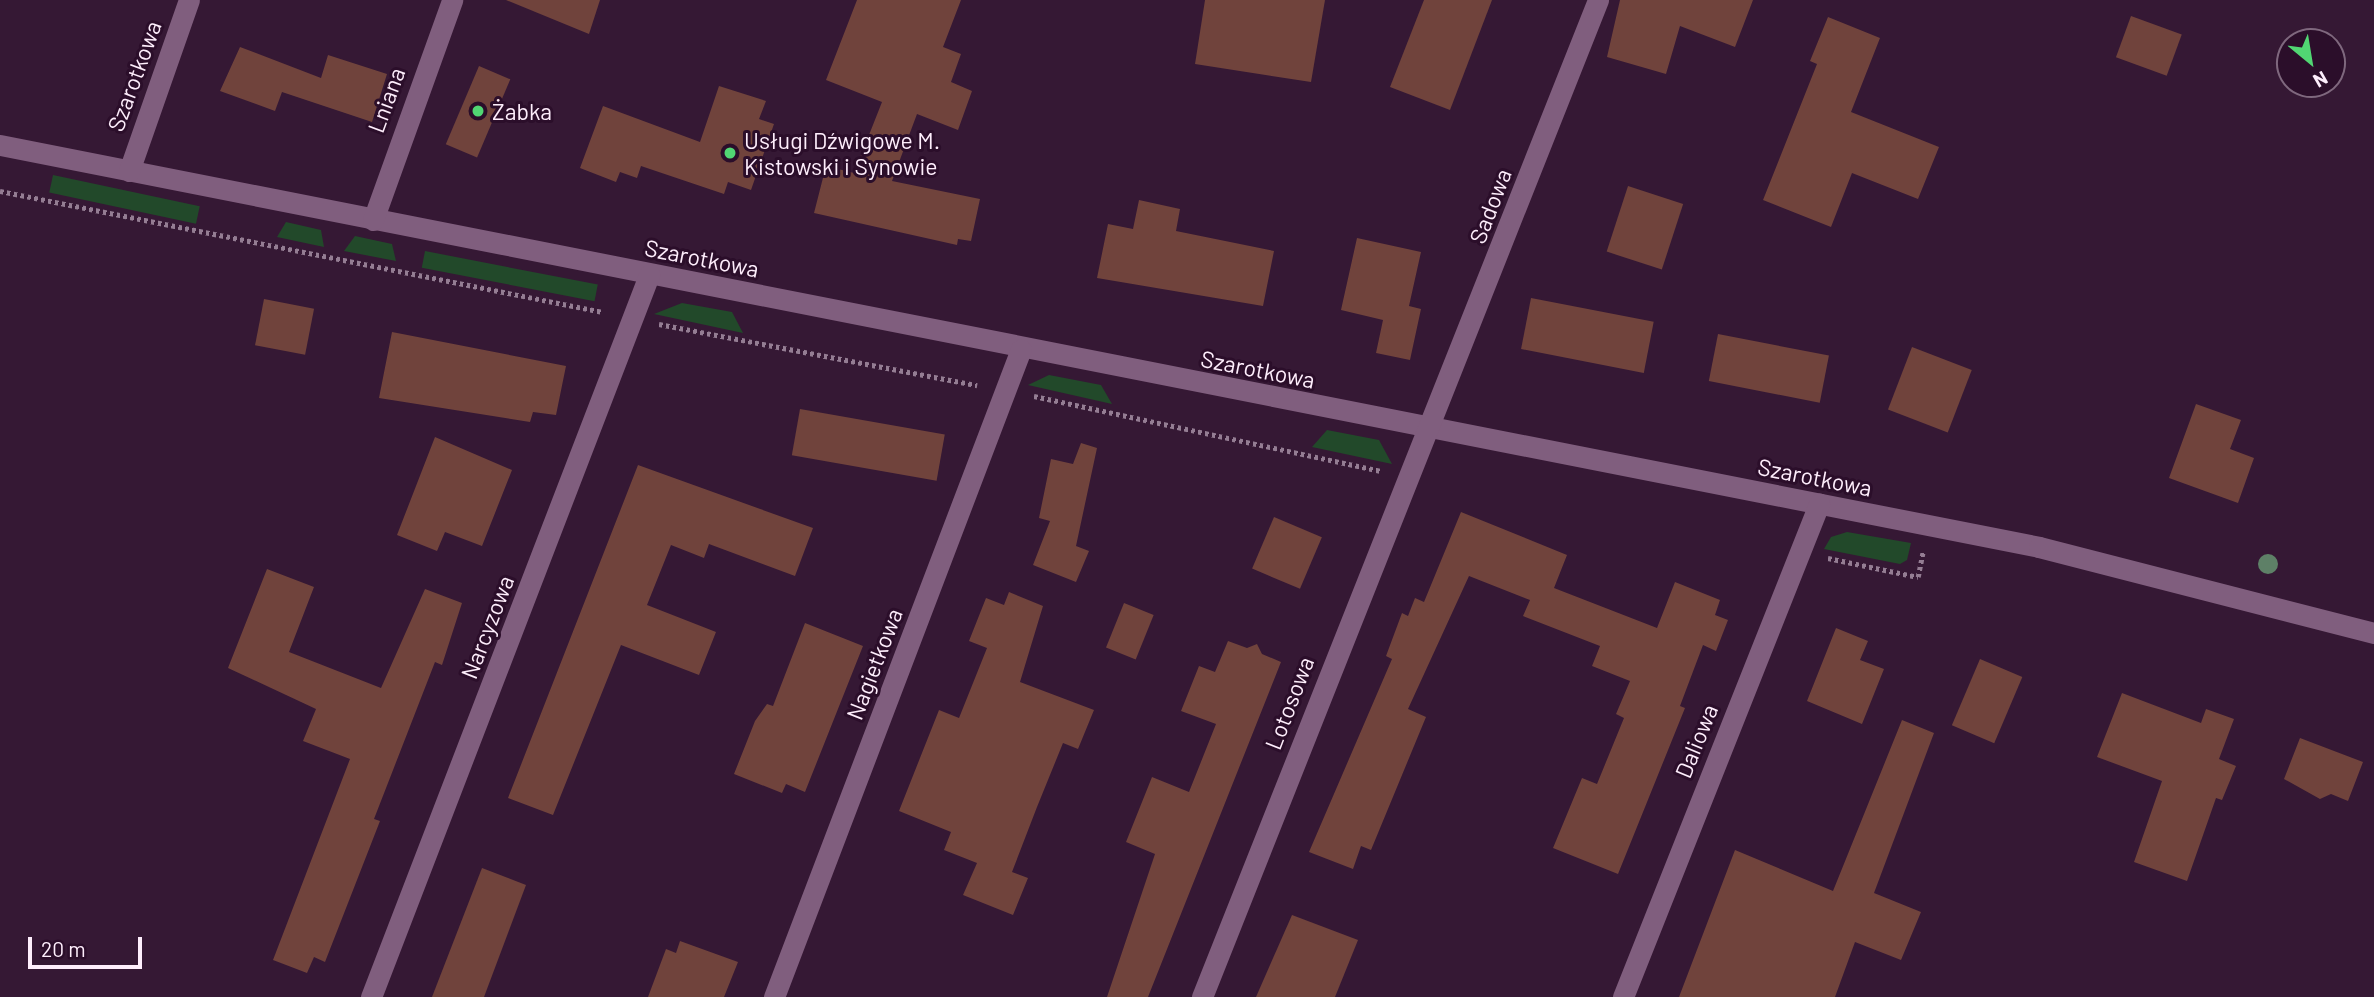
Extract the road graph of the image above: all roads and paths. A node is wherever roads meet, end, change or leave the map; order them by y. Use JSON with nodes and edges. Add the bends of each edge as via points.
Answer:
{"nodes":[{"id":1,"x":189,"y":0,"type":"edge"},
{"id":2,"x":452,"y":0,"type":"edge"},
{"id":3,"x":1598,"y":0,"type":"edge"},
{"id":4,"x":0,"y":145,"type":"edge"},
{"id":5,"x":129,"y":171,"type":"junction"},
{"id":6,"x":0,"y":191,"type":"edge"},
{"id":7,"x":373,"y":220,"type":"junction"},
{"id":8,"x":649,"y":275,"type":"junction"},
{"id":9,"x":612,"y":313,"type":"dead end"},
{"id":10,"x":1021,"y":349,"type":"junction"},
{"id":11,"x":1429,"y":429,"type":"junction"},
{"id":12,"x":1819,"y":504,"type":"junction"},
{"id":13,"x":1925,"y":546,"type":"dead end"},
{"id":14,"x":1820,"y":556,"type":"dead end"},
{"id":15,"x":2374,"y":633,"type":"edge"},
{"id":16,"x":371,"y":997,"type":"edge"},
{"id":17,"x":774,"y":997,"type":"edge"},
{"id":18,"x":1202,"y":997,"type":"edge"},
{"id":19,"x":1623,"y":997,"type":"edge"}],
"edges":[{"from":1,"to":5,"type":"street","name":"Szarotkowa"},
{"from":2,"to":7,"type":"street","name":"Lniana"},
{"from":3,"to":11,"type":"street","name":"Sadowa"},
{"from":4,"to":5,"type":"street","name":"Szarotkowa"},
{"from":5,"to":7,"type":"street","name":"Szarotkowa"},
{"from":6,"to":9,"type":"path"},
{"from":7,"to":8,"type":"street","name":"Szarotkowa"},
{"from":8,"to":10,"type":"street","name":"Szarotkowa"},
{"from":8,"to":16,"type":"street","name":"Narcyzowa"},
{"from":10,"to":11,"type":"street","name":"Szarotkowa"},
{"from":10,"to":17,"type":"street","name":"Nagietkowa"},
{"from":11,"to":12,"type":"street","name":"Szarotkowa"},
{"from":11,"to":18,"type":"street","name":"Lotosowa"},
{"from":12,"to":15,"type":"street","name":"Szarotkowa","via":[[2039,547]]},
{"from":12,"to":19,"type":"street","name":"Daliowa"},
{"from":13,"to":14,"type":"path","via":[[1918,577]]}]}
